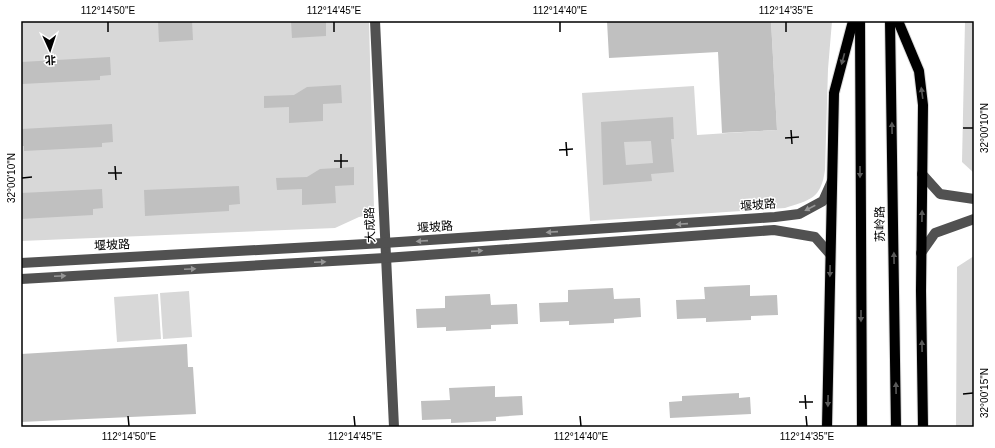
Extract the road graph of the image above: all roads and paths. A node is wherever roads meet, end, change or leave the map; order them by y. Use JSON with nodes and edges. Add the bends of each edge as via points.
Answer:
{"nodes":[{"id":1,"x":375,"y":21,"type":"edge"},
{"id":2,"x":853,"y":21,"type":"edge"},
{"id":3,"x":860,"y":21,"type":"edge"},
{"id":4,"x":890,"y":21,"type":"edge"},
{"id":5,"x":898,"y":21,"type":"edge"},
{"id":6,"x":922,"y":174,"type":"junction"},
{"id":7,"x":832,"y":179,"type":"junction"},
{"id":8,"x":974,"y":199,"type":"edge"},
{"id":9,"x":974,"y":220,"type":"edge"},
{"id":10,"x":384,"y":243,"type":"junction"},
{"id":11,"x":921,"y":253,"type":"junction"},
{"id":12,"x":830,"y":254,"type":"junction"},
{"id":13,"x":385,"y":258,"type":"junction"},
{"id":14,"x":21,"y":263,"type":"edge"},
{"id":15,"x":21,"y":278,"type":"edge"},
{"id":16,"x":394,"y":427,"type":"edge"},
{"id":17,"x":827,"y":427,"type":"edge"},
{"id":18,"x":862,"y":427,"type":"edge"},
{"id":19,"x":896,"y":427,"type":"edge"},
{"id":20,"x":923,"y":427,"type":"edge"}],
"edges":[{"from":1,"to":10,"type":"street","name":"大成路"},
{"from":2,"to":7,"type":"main road","one_way":true,"via":[[834,93]]},
{"from":3,"to":18,"type":"main road","name":"苏岭路","one_way":true},
{"from":19,"to":4,"type":"main road","name":"苏岭路","one_way":true},
{"from":6,"to":5,"type":"main road","one_way":true,"via":[[923,105],[919,71]]},
{"from":6,"to":8,"type":"street","via":[[940,194]]},
{"from":11,"to":6,"type":"main road","one_way":true},
{"from":7,"to":10,"type":"street","name":"堰坡路","one_way":true,"via":[[823,201],[799,214],[775,218]]},
{"from":7,"to":12,"type":"main road"},
{"from":9,"to":11,"type":"street","via":[[935,233]]},
{"from":10,"to":13,"type":"street","name":"大成路"},
{"from":10,"to":14,"type":"street","name":"堰坡路"},
{"from":20,"to":11,"type":"main road","one_way":true},
{"from":13,"to":12,"type":"street","one_way":true,"via":[[774,230],[815,237]]},
{"from":12,"to":17,"type":"main road","one_way":true},
{"from":15,"to":13,"type":"street","one_way":true},
{"from":13,"to":16,"type":"street","name":"大成路"}]}
